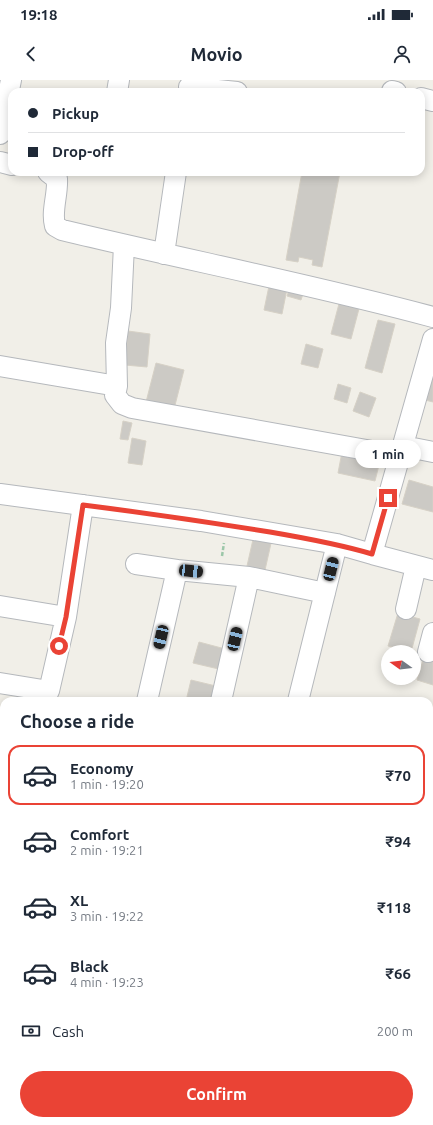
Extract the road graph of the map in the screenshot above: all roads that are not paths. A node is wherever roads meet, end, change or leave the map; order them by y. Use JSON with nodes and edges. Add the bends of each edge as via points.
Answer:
{"nodes":[{"id":1,"x":189,"y":86,"type":"edge"},
{"id":2,"x":205,"y":88,"type":"edge"},
{"id":3,"x":8,"y":95,"type":"edge"},
{"id":4,"x":0,"y":134,"type":"edge"},
{"id":5,"x":53,"y":176,"type":"edge"},
{"id":6,"x":175,"y":176,"type":"edge"},
{"id":7,"x":124,"y":245,"type":"junction"},
{"id":8,"x":164,"y":254,"type":"junction"},
{"id":9,"x":433,"y":317,"type":"edge"},
{"id":10,"x":433,"y":339,"type":"edge"},
{"id":11,"x":0,"y":366,"type":"edge"},
{"id":12,"x":117,"y":386,"type":"junction"},
{"id":13,"x":401,"y":451,"type":"junction"},
{"id":14,"x":433,"y":452,"type":"edge"},
{"id":15,"x":0,"y":494,"type":"edge"},
{"id":16,"x":83,"y":505,"type":"junction"},
{"id":17,"x":337,"y":544,"type":"junction"},
{"id":18,"x":372,"y":554,"type":"junction"},
{"id":19,"x":136,"y":564,"type":"dead end"},
{"id":20,"x":425,"y":568,"type":"edge"},
{"id":21,"x":177,"y":570,"type":"junction"},
{"id":22,"x":250,"y":577,"type":"junction"},
{"id":23,"x":325,"y":593,"type":"junction"},
{"id":24,"x":0,"y":606,"type":"edge"},
{"id":25,"x":406,"y":609,"type":"dead end"},
{"id":26,"x":66,"y":617,"type":"junction"},
{"id":27,"x":0,"y":683,"type":"edge"},
{"id":28,"x":148,"y":697,"type":"edge"},
{"id":29,"x":222,"y":697,"type":"edge"},
{"id":30,"x":299,"y":697,"type":"edge"}],
"edges":[{"from":1,"to":2,"type":"street"},
{"from":3,"to":4,"type":"street"},
{"from":5,"to":7,"type":"street","via":[[57,179],[58,188],[52,218],[54,226]]},
{"from":6,"to":8,"type":"street"},
{"from":7,"to":8,"type":"street"},
{"from":7,"to":12,"type":"street","via":[[116,343]]},
{"from":8,"to":9,"type":"street","via":[[374,301]]},
{"from":10,"to":13,"type":"street"},
{"from":11,"to":12,"type":"street"},
{"from":12,"to":13,"type":"street","via":[[115,394],[122,404],[132,408]]},
{"from":13,"to":14,"type":"street"},
{"from":13,"to":18,"type":"street"},
{"from":15,"to":16,"type":"street"},
{"from":16,"to":17,"type":"street","via":[[227,525]]},
{"from":16,"to":26,"type":"street"},
{"from":17,"to":18,"type":"street"},
{"from":17,"to":23,"type":"street"},
{"from":18,"to":20,"type":"street"},
{"from":19,"to":21,"type":"street"},
{"from":20,"to":25,"type":"street"},
{"from":21,"to":22,"type":"street"},
{"from":21,"to":28,"type":"street"},
{"from":22,"to":23,"type":"street"},
{"from":22,"to":29,"type":"street"},
{"from":23,"to":30,"type":"street"},
{"from":24,"to":26,"type":"street"},
{"from":26,"to":27,"type":"street","via":[[49,691]]}]}
